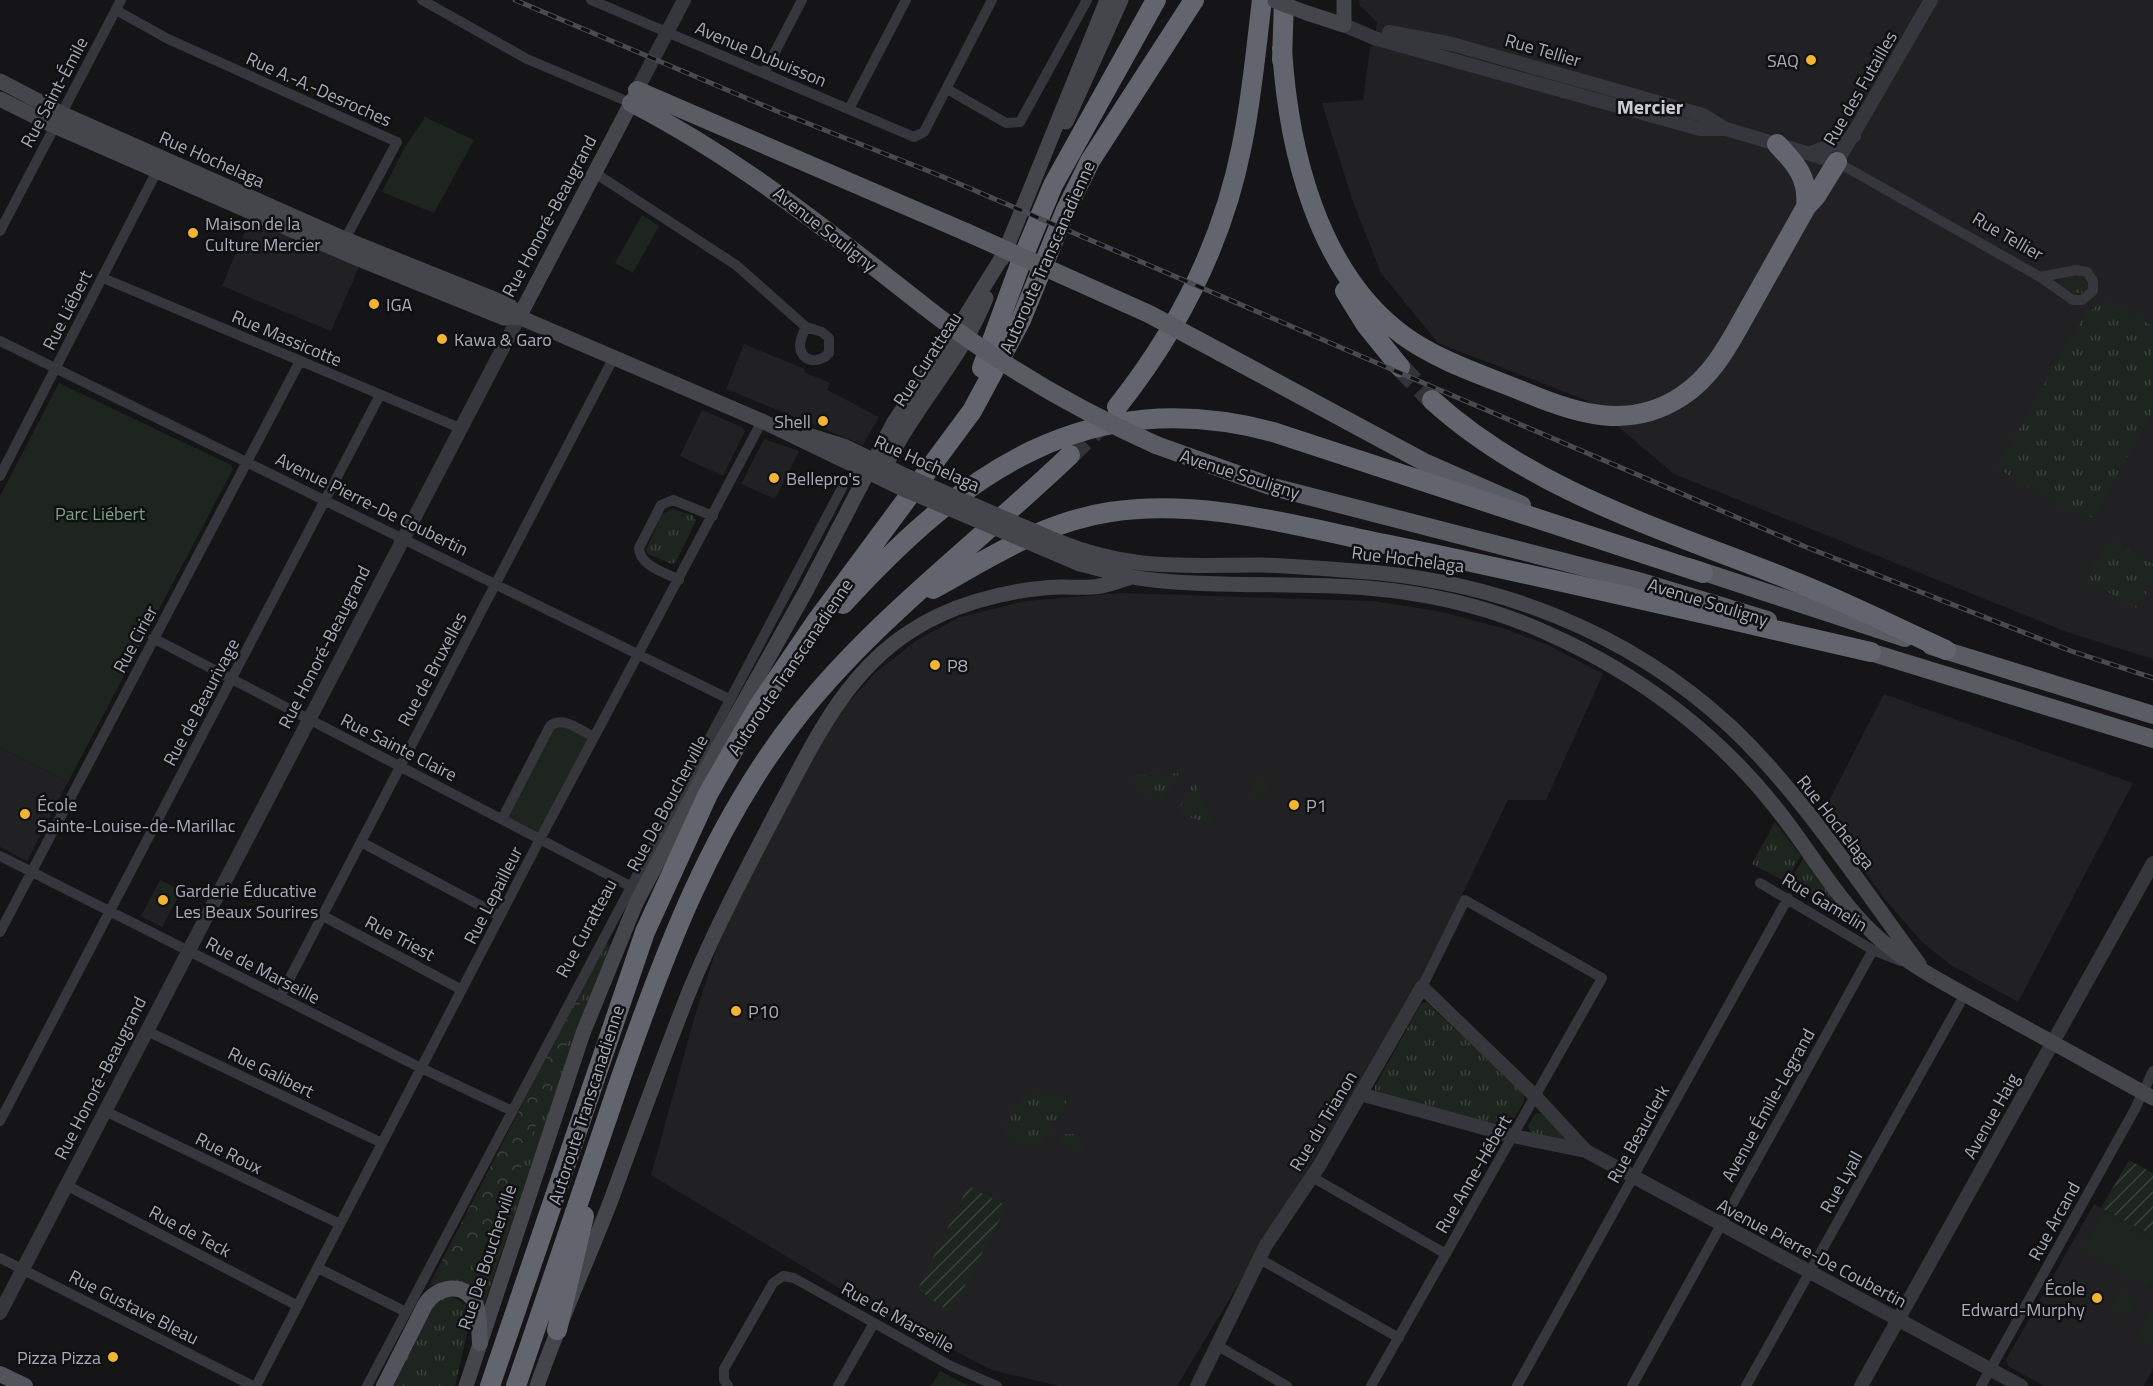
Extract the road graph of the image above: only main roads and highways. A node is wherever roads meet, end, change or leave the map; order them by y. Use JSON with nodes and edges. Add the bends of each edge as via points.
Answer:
{"nodes":[{"id":1,"x":1107,"y":0,"type":"edge"},
{"id":2,"x":1121,"y":0,"type":"edge"},
{"id":3,"x":1156,"y":0,"type":"edge"},
{"id":4,"x":1194,"y":0,"type":"edge"},
{"id":5,"x":1262,"y":0,"type":"edge"},
{"id":6,"x":1272,"y":0,"type":"edge"},
{"id":7,"x":1284,"y":0,"type":"edge"},
{"id":8,"x":1344,"y":0,"type":"edge"},
{"id":9,"x":1282,"y":48,"type":"junction"},
{"id":10,"x":0,"y":81,"type":"edge"},
{"id":11,"x":634,"y":97,"type":"junction"},
{"id":12,"x":0,"y":99,"type":"edge"},
{"id":13,"x":57,"y":119,"type":"junction"},
{"id":14,"x":1777,"y":144,"type":"road end"},
{"id":15,"x":1838,"y":162,"type":"road end"},
{"id":16,"x":1034,"y":183,"type":"junction"},
{"id":17,"x":1806,"y":207,"type":"junction"},
{"id":18,"x":519,"y":317,"type":"junction"},
{"id":19,"x":1400,"y":367,"type":"tunnel mouth"},
{"id":20,"x":1432,"y":400,"type":"tunnel mouth"},
{"id":21,"x":1117,"y":406,"type":"tunnel mouth"},
{"id":22,"x":1070,"y":455,"type":"tunnel mouth"},
{"id":23,"x":875,"y":467,"type":"junction"},
{"id":24,"x":904,"y":489,"type":"junction"},
{"id":25,"x":1088,"y":559,"type":"junction"},
{"id":26,"x":1703,"y":573,"type":"junction"},
{"id":27,"x":1132,"y":577,"type":"junction"},
{"id":28,"x":1075,"y":586,"type":"junction"},
{"id":29,"x":907,"y":604,"type":"junction"},
{"id":30,"x":1946,"y":650,"type":"junction"},
{"id":31,"x":1871,"y":652,"type":"junction"},
{"id":32,"x":791,"y":659,"type":"junction"},
{"id":33,"x":2153,"y":715,"type":"edge"},
{"id":34,"x":2153,"y":739,"type":"edge"},
{"id":35,"x":1922,"y":969,"type":"junction"},
{"id":36,"x":2148,"y":1095,"type":"edge"},
{"id":37,"x":602,"y":1133,"type":"junction"},
{"id":38,"x":542,"y":1239,"type":"junction"},
{"id":39,"x":557,"y":1330,"type":"junction"},
{"id":40,"x":480,"y":1342,"type":"junction"},
{"id":41,"x":0,"y":1374,"type":"edge"},
{"id":42,"x":25,"y":1386,"type":"edge"},
{"id":43,"x":384,"y":1386,"type":"edge"},
{"id":44,"x":466,"y":1386,"type":"edge"},
{"id":45,"x":476,"y":1386,"type":"edge"},
{"id":46,"x":490,"y":1386,"type":"edge"},
{"id":47,"x":516,"y":1386,"type":"edge"},
{"id":48,"x":537,"y":1386,"type":"edge"}],
"edges":[{"from":1,"to":16,"type":"main road","name":"Rue Curatteau"},
{"from":2,"to":16,"type":"main road","name":"Rue Curatteau","via":[[1072,111]]},
{"from":3,"to":24,"type":"highway","via":[[1053,185],[973,389]]},
{"from":4,"to":24,"type":"highway","name":"Autoroute Transcanadienne","via":[[1090,161],[1005,354],[972,411]]},
{"from":5,"to":21,"type":"highway","via":[[1242,144],[1222,221],[1183,309],[1150,363]]},
{"from":6,"to":8,"type":"main road","name":"Rue Tellier","bridge":true,"via":[[1344,25]]},
{"from":7,"to":9,"type":"highway"},
{"from":9,"to":17,"type":"highway","via":[[1287,107],[1303,177],[1333,250],[1366,301],[1395,329],[1431,352],[1566,410],[1590,416],[1626,416],[1660,407],[1692,390],[1723,354]]},
{"from":9,"to":19,"type":"highway","via":[[1290,145],[1311,220],[1341,284],[1366,325]]},
{"from":10,"to":13,"type":"main road","name":"Rue Hochelaga"},
{"from":11,"to":18,"type":"main road","name":"Rue Honoré-Beaugrand"},
{"from":11,"to":26,"type":"highway","name":"Avenue Souligny","bridge":true,"via":[[966,232],[1149,314],[1424,462],[1513,502]]},
{"from":11,"to":31,"type":"highway","name":"Avenue Souligny","bridge":true,"via":[[760,179],[972,342],[1030,380],[1156,445],[1273,487],[1642,582]]},
{"from":12,"to":13,"type":"main road","name":"Rue Hochelaga"},
{"from":13,"to":18,"type":"main road","name":"Rue Hochelaga","via":[[408,273],[509,305]]},
{"from":14,"to":17,"type":"highway","via":[[1803,174]]},
{"from":15,"to":17,"type":"highway"},
{"from":16,"to":23,"type":"main road","name":"Rue Curatteau","via":[[1004,254],[898,416]]},
{"from":18,"to":23,"type":"main road","name":"Rue Hochelaga","via":[[762,421],[846,447]]},
{"from":20,"to":30,"type":"highway","via":[[1499,452],[1561,486],[1837,599]]},
{"from":22,"to":29,"type":"highway","name":"Autoroute Transcanadienne"},
{"from":23,"to":24,"type":"main road","name":"Rue Hochelaga"},
{"from":23,"to":40,"type":"main road","name":"Rue De Boucherville","via":[[670,837],[626,925],[577,1049]]},
{"from":24,"to":25,"type":"main road","name":"Rue Hochelaga","bridge":true},
{"from":24,"to":32,"type":"highway","name":"Autoroute Transcanadienne"},
{"from":25,"to":27,"type":"main road","name":"Rue Hochelaga"},
{"from":25,"to":28,"type":"main road","via":[[1088,575]]},
{"from":25,"to":35,"type":"main road","name":"Rue Hochelaga","via":[[1155,566],[1270,565],[1445,581],[1520,602],[1630,651],[1706,706],[1763,762]]},
{"from":26,"to":30,"type":"highway","name":"Avenue Souligny"},
{"from":26,"to":32,"type":"highway","via":[[1247,425],[1206,419],[1154,419],[1110,424],[1045,444],[1005,463],[952,499],[885,557]]},
{"from":27,"to":28,"type":"main road","via":[[1096,587]]},
{"from":27,"to":35,"type":"main road","name":"Rue Hochelaga","via":[[1402,592],[1488,612],[1569,643],[1649,689],[1707,735],[1760,788],[1856,916],[1886,945]]},
{"from":28,"to":39,"type":"main road","via":[[1006,594],[928,621],[879,656],[840,699],[766,830],[711,941],[672,1034],[581,1279]]},
{"from":29,"to":31,"type":"highway","via":[[1008,546],[1054,526],[1113,512],[1189,508],[1267,520],[1535,575]]},
{"from":29,"to":37,"type":"highway","name":"Autoroute Transcanadienne","via":[[817,692],[771,752],[731,814],[669,947]]},
{"from":30,"to":33,"type":"highway","name":"Avenue Souligny"},
{"from":31,"to":34,"type":"highway","name":"Avenue Souligny"},
{"from":32,"to":38,"type":"highway","name":"Autoroute Transcanadienne","via":[[708,794],[668,878],[612,1024]]},
{"from":35,"to":36,"type":"main road","name":"Rue Hochelaga"},
{"from":37,"to":39,"type":"highway"},
{"from":37,"to":47,"type":"highway","name":"Autoroute Transcanadienne"},
{"from":38,"to":45,"type":"highway","via":[[499,1326]]},
{"from":38,"to":46,"type":"highway","name":"Autoroute Transcanadienne"},
{"from":39,"to":48,"type":"main road"},
{"from":40,"to":43,"type":"main road","via":[[477,1307],[472,1299],[457,1289],[440,1289],[424,1305]]},
{"from":40,"to":44,"type":"main road","name":"Rue De Boucherville"},
{"from":41,"to":42,"type":"main road"}]}
